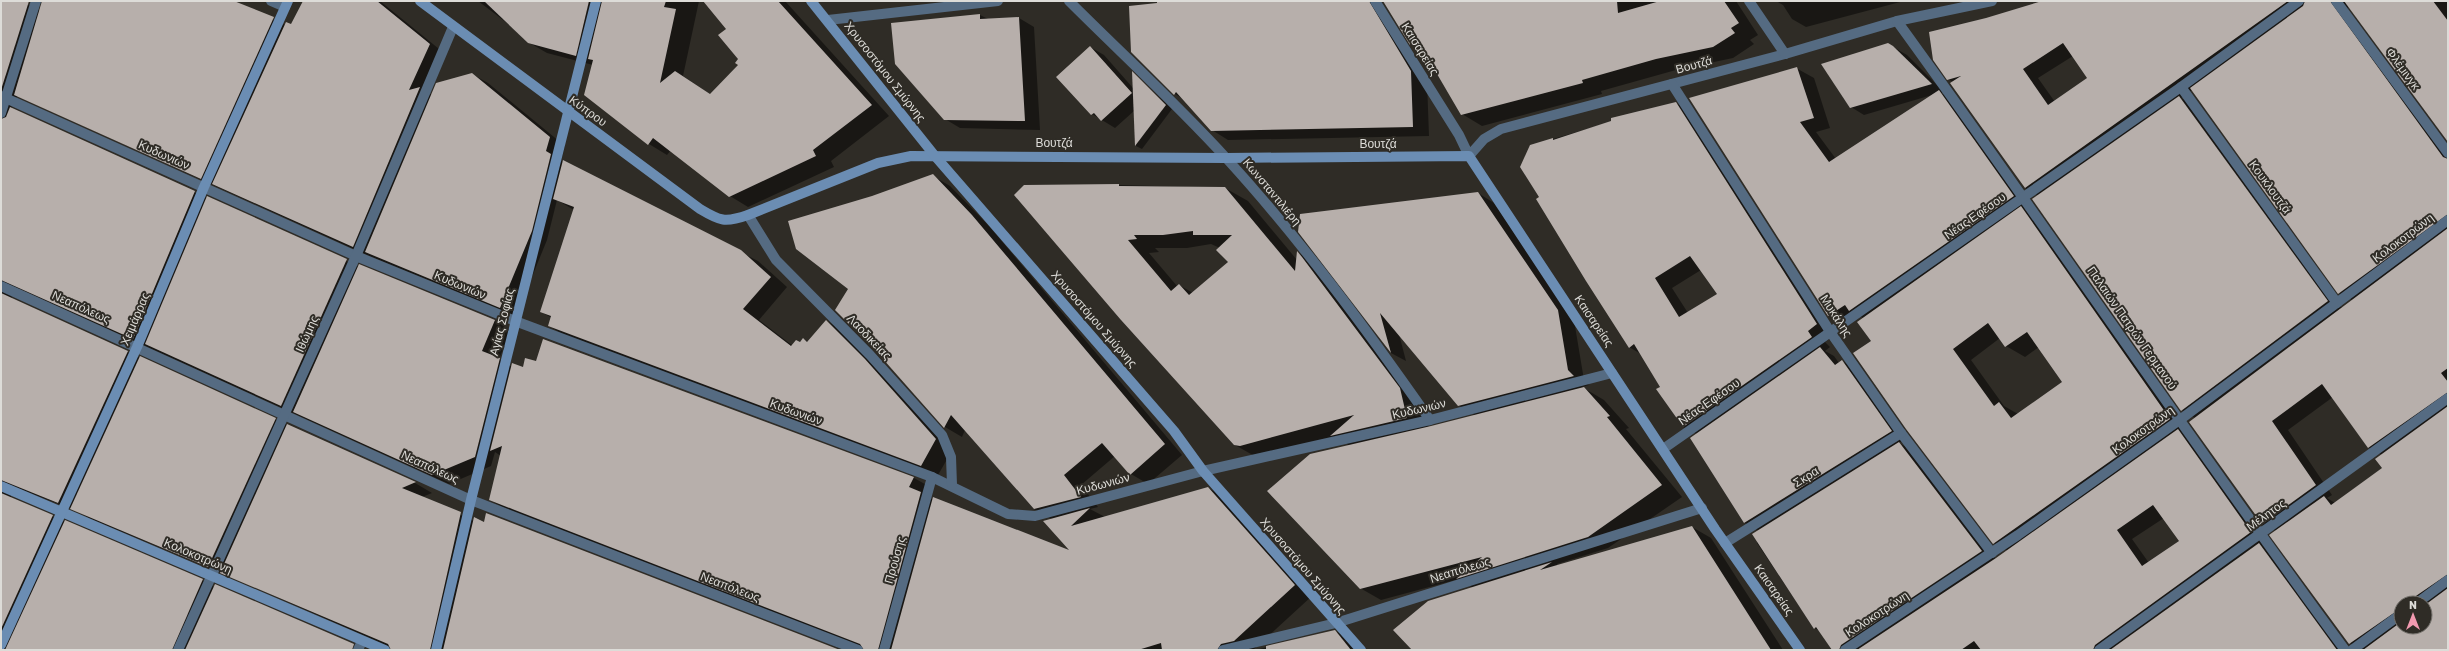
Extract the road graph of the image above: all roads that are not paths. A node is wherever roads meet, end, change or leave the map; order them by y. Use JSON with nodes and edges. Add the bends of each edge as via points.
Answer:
{"nodes":[{"id":1,"x":36,"y":1,"type":"edge"},
{"id":2,"x":271,"y":1,"type":"edge"},
{"id":3,"x":420,"y":1,"type":"edge"},
{"id":4,"x":596,"y":1,"type":"edge"},
{"id":5,"x":811,"y":1,"type":"edge"},
{"id":6,"x":998,"y":1,"type":"edge"},
{"id":7,"x":1069,"y":1,"type":"edge"},
{"id":8,"x":1376,"y":1,"type":"edge"},
{"id":9,"x":1749,"y":1,"type":"edge"},
{"id":10,"x":1992,"y":1,"type":"edge"},
{"id":11,"x":2299,"y":1,"type":"edge"},
{"id":12,"x":2336,"y":1,"type":"edge"},
{"id":13,"x":287,"y":4,"type":"edge"},
{"id":14,"x":828,"y":20,"type":"junction"},
{"id":15,"x":1897,"y":21,"type":"junction"},
{"id":16,"x":453,"y":27,"type":"junction"},
{"id":17,"x":1785,"y":54,"type":"junction"},
{"id":18,"x":1672,"y":84,"type":"junction"},
{"id":19,"x":2181,"y":86,"type":"junction"},
{"id":20,"x":3,"y":97,"type":"edge"},
{"id":21,"x":1,"y":113,"type":"edge"},
{"id":22,"x":569,"y":113,"type":"junction"},
{"id":23,"x":2448,"y":153,"type":"edge"},
{"id":24,"x":935,"y":156,"type":"junction"},
{"id":25,"x":1469,"y":156,"type":"junction"},
{"id":26,"x":1226,"y":158,"type":"junction"},
{"id":27,"x":204,"y":187,"type":"junction"},
{"id":28,"x":2025,"y":197,"type":"junction"},
{"id":29,"x":748,"y":216,"type":"junction"},
{"id":30,"x":2448,"y":220,"type":"edge"},
{"id":31,"x":356,"y":256,"type":"junction"},
{"id":32,"x":1,"y":286,"type":"edge"},
{"id":33,"x":2337,"y":303,"type":"junction"},
{"id":34,"x":515,"y":321,"type":"junction"},
{"id":35,"x":1831,"y":333,"type":"junction"},
{"id":36,"x":138,"y":347,"type":"junction"},
{"id":37,"x":1612,"y":372,"type":"junction"},
{"id":38,"x":2448,"y":398,"type":"edge"},
{"id":39,"x":285,"y":414,"type":"junction"},
{"id":40,"x":2181,"y":419,"type":"junction"},
{"id":41,"x":1430,"y":420,"type":"junction"},
{"id":42,"x":1901,"y":433,"type":"junction"},
{"id":43,"x":1663,"y":450,"type":"junction"},
{"id":44,"x":1203,"y":471,"type":"junction"},
{"id":45,"x":932,"y":477,"type":"junction"},
{"id":46,"x":952,"y":485,"type":"junction"},
{"id":47,"x":1,"y":486,"type":"edge"},
{"id":48,"x":471,"y":500,"type":"junction"},
{"id":49,"x":1702,"y":508,"type":"junction"},
{"id":50,"x":62,"y":512,"type":"junction"},
{"id":51,"x":2261,"y":535,"type":"junction"},
{"id":52,"x":1725,"y":543,"type":"junction"},
{"id":53,"x":1992,"y":553,"type":"junction"},
{"id":54,"x":213,"y":577,"type":"junction"},
{"id":55,"x":2448,"y":580,"type":"edge"},
{"id":56,"x":2428,"y":595,"type":"edge"},
{"id":57,"x":2393,"y":620,"type":"edge"},
{"id":58,"x":1336,"y":623,"type":"junction"},
{"id":59,"x":1,"y":645,"type":"edge"},
{"id":60,"x":360,"y":645,"type":"edge"},
{"id":61,"x":178,"y":650,"type":"edge"},
{"id":62,"x":385,"y":650,"type":"edge"},
{"id":63,"x":436,"y":650,"type":"edge"},
{"id":64,"x":858,"y":650,"type":"edge"},
{"id":65,"x":884,"y":650,"type":"edge"},
{"id":66,"x":1223,"y":650,"type":"edge"},
{"id":67,"x":1361,"y":650,"type":"edge"},
{"id":68,"x":1800,"y":650,"type":"edge"},
{"id":69,"x":1845,"y":650,"type":"edge"},
{"id":70,"x":2099,"y":650,"type":"edge"},
{"id":71,"x":2346,"y":650,"type":"edge"},
{"id":72,"x":2352,"y":650,"type":"edge"}],
"edges":[{"from":1,"to":20,"type":"street"},
{"from":2,"to":13,"type":"street"},
{"from":3,"to":16,"type":"street","name":"Κύπρου"},
{"from":4,"to":22,"type":"street","name":"Αγίας Σοφίας"},
{"from":5,"to":14,"type":"street","name":"Χρυσοστόμου Σμύρνης"},
{"from":6,"to":14,"type":"street"},
{"from":7,"to":26,"type":"street","name":"Κωνσταντιλιέρη"},
{"from":8,"to":25,"type":"street","name":"Καισαρείας","via":[[1459,135]]},
{"from":9,"to":17,"type":"street"},
{"from":10,"to":15,"type":"street","name":"Βουτζά"},
{"from":11,"to":19,"type":"street","name":"Νέας Εφέσου"},
{"from":12,"to":23,"type":"street","name":"Φλέμινγκ"},
{"from":13,"to":27,"type":"street","name":"Χειμάρρας"},
{"from":14,"to":24,"type":"street","name":"Χρυσοστόμου Σμύρνης"},
{"from":15,"to":17,"type":"street","name":"Βουτζά"},
{"from":15,"to":28,"type":"street","name":"Παλαιών Πατρών Γερμανού"},
{"from":16,"to":22,"type":"street","name":"Κύπρου"},
{"from":16,"to":31,"type":"street","name":"Ιθώμης"},
{"from":17,"to":18,"type":"street","name":"Βουτζά"},
{"from":18,"to":25,"type":"street","name":"Βουτζά","via":[[1501,129],[1484,140]]},
{"from":18,"to":35,"type":"street","name":"Μυκάλης"},
{"from":19,"to":28,"type":"street","name":"Νέας Εφέσου"},
{"from":19,"to":33,"type":"street","name":"Κουκλουτζά"},
{"from":20,"to":21,"type":"street"},
{"from":20,"to":27,"type":"street","name":"Κυδωνιών"},
{"from":22,"to":29,"type":"street","name":"Κύπρου","via":[[700,209],[719,220],[730,221]]},
{"from":22,"to":34,"type":"street","name":"Αγίας Σοφίας"},
{"from":24,"to":26,"type":"street","name":"Βουτζά"},
{"from":24,"to":29,"type":"street","name":"Βουτζά","via":[[911,156],[878,163]]},
{"from":24,"to":44,"type":"street","name":"Χρυσοστόμου Σμύρνης","via":[[1174,431]]},
{"from":25,"to":26,"type":"street","name":"Βουτζά"},
{"from":25,"to":37,"type":"street","name":"Καισαρείας"},
{"from":26,"to":41,"type":"street","name":"Κωνσταντιλιέρη","via":[[1280,220]]},
{"from":27,"to":31,"type":"street","name":"Κυδωνιών"},
{"from":27,"to":36,"type":"street","name":"Χειμάρρας"},
{"from":28,"to":35,"type":"street","name":"Νέας Εφέσου"},
{"from":28,"to":40,"type":"street","name":"Παλαιών Πατρών Γερμανού"},
{"from":29,"to":46,"type":"street","name":"Λαοδικείας","via":[[776,260],[870,355],[942,435],[951,457]]},
{"from":30,"to":33,"type":"street","name":"Κολοκοτρώνη"},
{"from":31,"to":34,"type":"street","name":"Κυδωνιών"},
{"from":31,"to":39,"type":"street","name":"Ιθώμης"},
{"from":32,"to":36,"type":"street","name":"Νεαπόλεως"},
{"from":33,"to":40,"type":"street","name":"Κολοκοτρώνη"},
{"from":34,"to":45,"type":"street","name":"Κυδωνιών"},
{"from":34,"to":48,"type":"street","name":"Αγίας Σοφίας"},
{"from":35,"to":42,"type":"street","name":"Μυκάλης"},
{"from":35,"to":43,"type":"street","name":"Νέας Εφέσου"},
{"from":36,"to":39,"type":"street","name":"Νεαπόλεως"},
{"from":36,"to":50,"type":"street","name":"Χειμάρρας"},
{"from":37,"to":41,"type":"street","name":"Κυδωνιών"},
{"from":37,"to":43,"type":"street","name":"Καισαρείας"},
{"from":38,"to":51,"type":"street","name":"Μέλητος"},
{"from":39,"to":48,"type":"street","name":"Νεαπόλεως"},
{"from":39,"to":54,"type":"street","name":"Ιθώμης"},
{"from":40,"to":51,"type":"street","name":"Παλαιών Πατρών Γερμανού"},
{"from":40,"to":53,"type":"street","name":"Κολοκοτρώνη"},
{"from":41,"to":44,"type":"street","name":"Κυδωνιών"},
{"from":42,"to":52,"type":"street","name":"Σκρα"},
{"from":42,"to":53,"type":"street","name":"Μυκάλης"},
{"from":43,"to":49,"type":"street","name":"Καισαρείας"},
{"from":44,"to":46,"type":"street","name":"Κυδωνιών","via":[[1035,516],[1008,514]]},
{"from":44,"to":58,"type":"street","name":"Χρυσοστόμου Σμύρνης"},
{"from":45,"to":46,"type":"street","name":"Κυδωνιών"},
{"from":45,"to":65,"type":"street","name":"Προύσης"},
{"from":47,"to":50,"type":"street","name":"Κολοκοτρώνη"},
{"from":48,"to":63,"type":"street","name":"Αγίας Σοφίας"},
{"from":48,"to":64,"type":"street","name":"Νεαπόλεως"},
{"from":49,"to":52,"type":"street","name":"Καισαρείας"},
{"from":49,"to":58,"type":"street","name":"Νεαπόλεως"},
{"from":50,"to":54,"type":"street","name":"Κολοκοτρώνη"},
{"from":50,"to":59,"type":"street","name":"Χειμάρρας"},
{"from":51,"to":70,"type":"street","name":"Μέλητος"},
{"from":51,"to":71,"type":"street","name":"Παλαιών Πατρών Γερμανού"},
{"from":52,"to":68,"type":"street","name":"Καισαρείας"},
{"from":53,"to":69,"type":"street","name":"Κολοκοτρώνη"},
{"from":54,"to":60,"type":"street","name":"Κολοκοτρώνη"},
{"from":54,"to":61,"type":"street","name":"Ιθώμης"},
{"from":55,"to":56,"type":"street"},
{"from":57,"to":72,"type":"street"},
{"from":58,"to":66,"type":"street","name":"Νεαπόλεως"},
{"from":58,"to":67,"type":"street","name":"Χρυσοστόμου Σμύρνης"},
{"from":60,"to":62,"type":"street","name":"Κολοκοτρώνη"}]}
